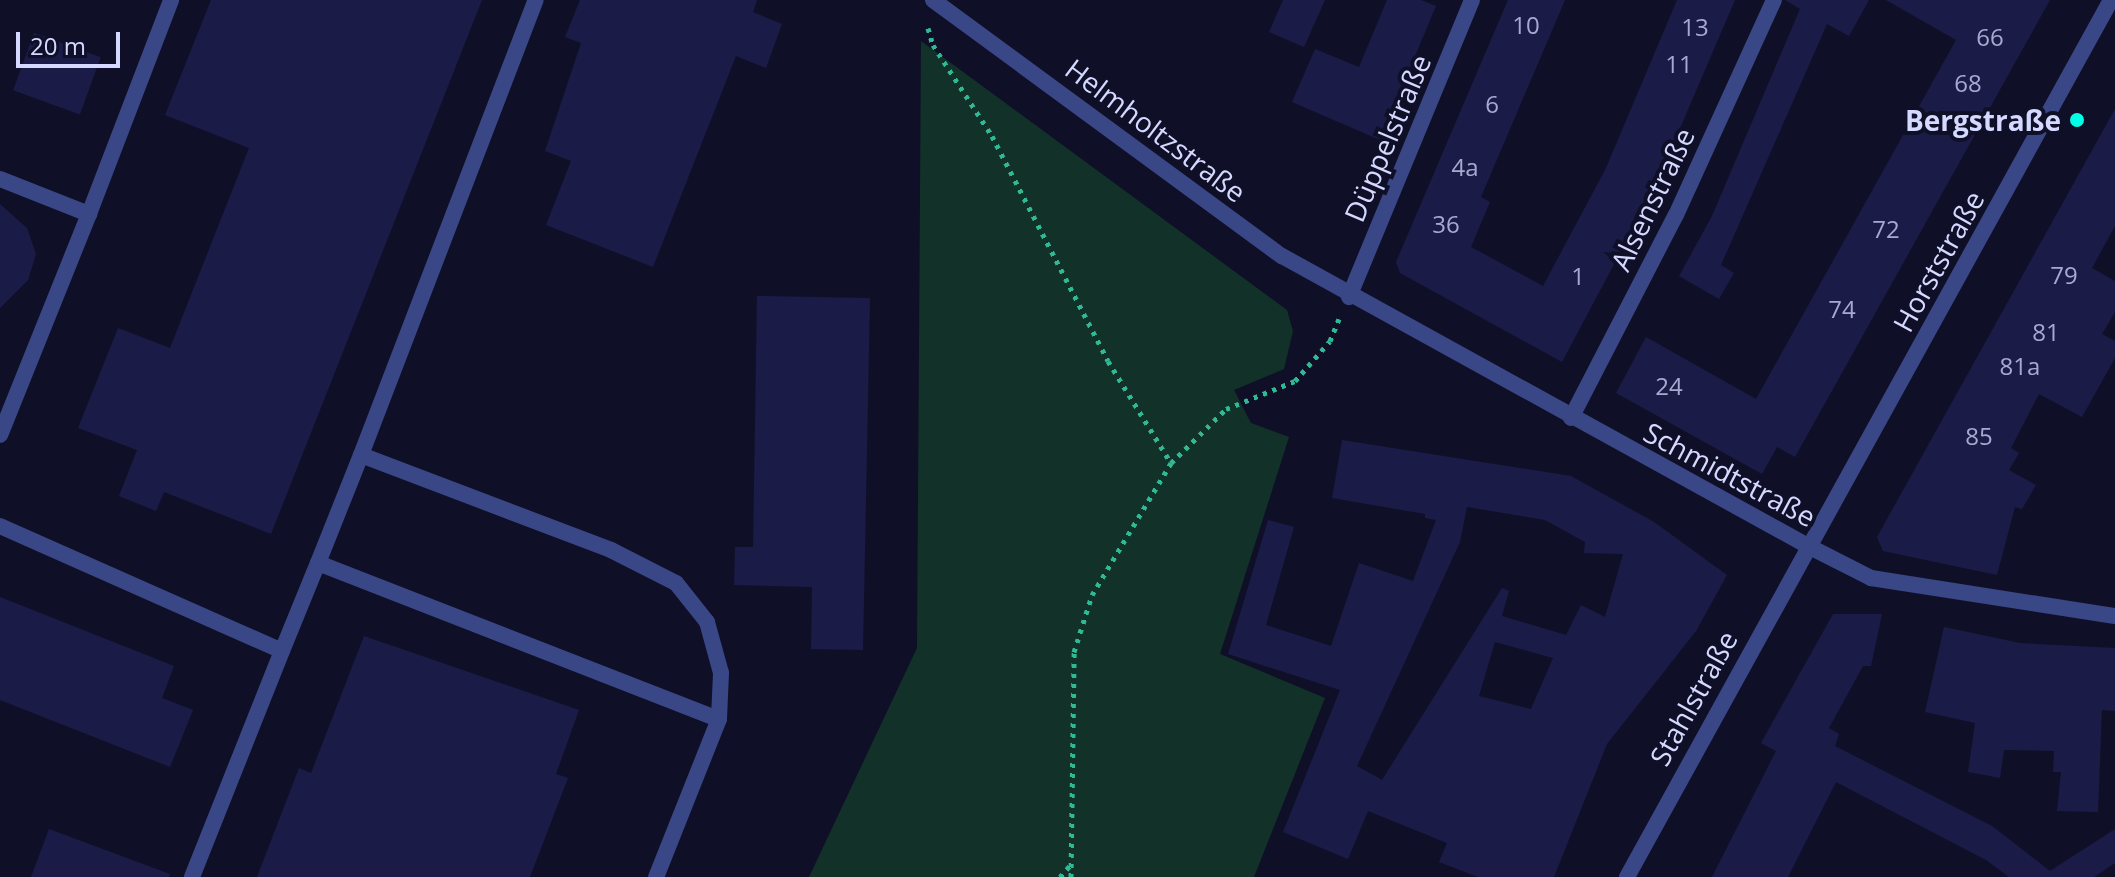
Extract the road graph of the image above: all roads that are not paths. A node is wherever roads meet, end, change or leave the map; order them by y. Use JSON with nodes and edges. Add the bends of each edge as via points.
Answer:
{"nodes":[{"id":1,"x":171,"y":0,"type":"edge"},
{"id":2,"x":536,"y":0,"type":"edge"},
{"id":3,"x":1472,"y":0,"type":"edge"},
{"id":4,"x":1774,"y":0,"type":"edge"},
{"id":5,"x":2111,"y":0,"type":"edge"},
{"id":6,"x":929,"y":8,"type":"edge"},
{"id":7,"x":0,"y":179,"type":"edge"},
{"id":8,"x":89,"y":214,"type":"junction"},
{"id":9,"x":1349,"y":297,"type":"junction"},
{"id":10,"x":1571,"y":418,"type":"junction"},
{"id":11,"x":0,"y":435,"type":"edge"},
{"id":12,"x":361,"y":455,"type":"junction"},
{"id":13,"x":0,"y":526,"type":"edge"},
{"id":14,"x":1808,"y":546,"type":"junction"},
{"id":15,"x":318,"y":563,"type":"junction"},
{"id":16,"x":2115,"y":616,"type":"edge"},
{"id":17,"x":282,"y":651,"type":"junction"},
{"id":18,"x":719,"y":719,"type":"junction"},
{"id":19,"x":192,"y":877,"type":"edge"},
{"id":20,"x":656,"y":877,"type":"edge"},
{"id":21,"x":1627,"y":877,"type":"edge"}],
"edges":[{"from":1,"to":8,"type":"street"},
{"from":2,"to":12,"type":"street"},
{"from":3,"to":9,"type":"street","name":"Düppelstraße"},
{"from":4,"to":10,"type":"street","name":"Alsenstraße","via":[[1676,215]]},
{"from":5,"to":14,"type":"street","name":"Horststraße"},
{"from":6,"to":9,"type":"street","name":"Helmholtzstraße","via":[[1037,71],[1181,185]]},
{"from":7,"to":8,"type":"street"},
{"from":8,"to":11,"type":"street"},
{"from":9,"to":10,"type":"street","name":"Schmidtstraße"},
{"from":10,"to":14,"type":"street","name":"Schmidtstraße"},
{"from":12,"to":15,"type":"street"},
{"from":12,"to":18,"type":"street","via":[[611,550],[676,583],[707,622],[721,673]]},
{"from":13,"to":17,"type":"street"},
{"from":14,"to":16,"type":"street","name":"Schmidtstraße","via":[[1871,578]]},
{"from":14,"to":21,"type":"street","name":"Stahlstraße"},
{"from":15,"to":17,"type":"street"},
{"from":15,"to":18,"type":"street"},
{"from":17,"to":19,"type":"street"},
{"from":18,"to":20,"type":"street"}]}
